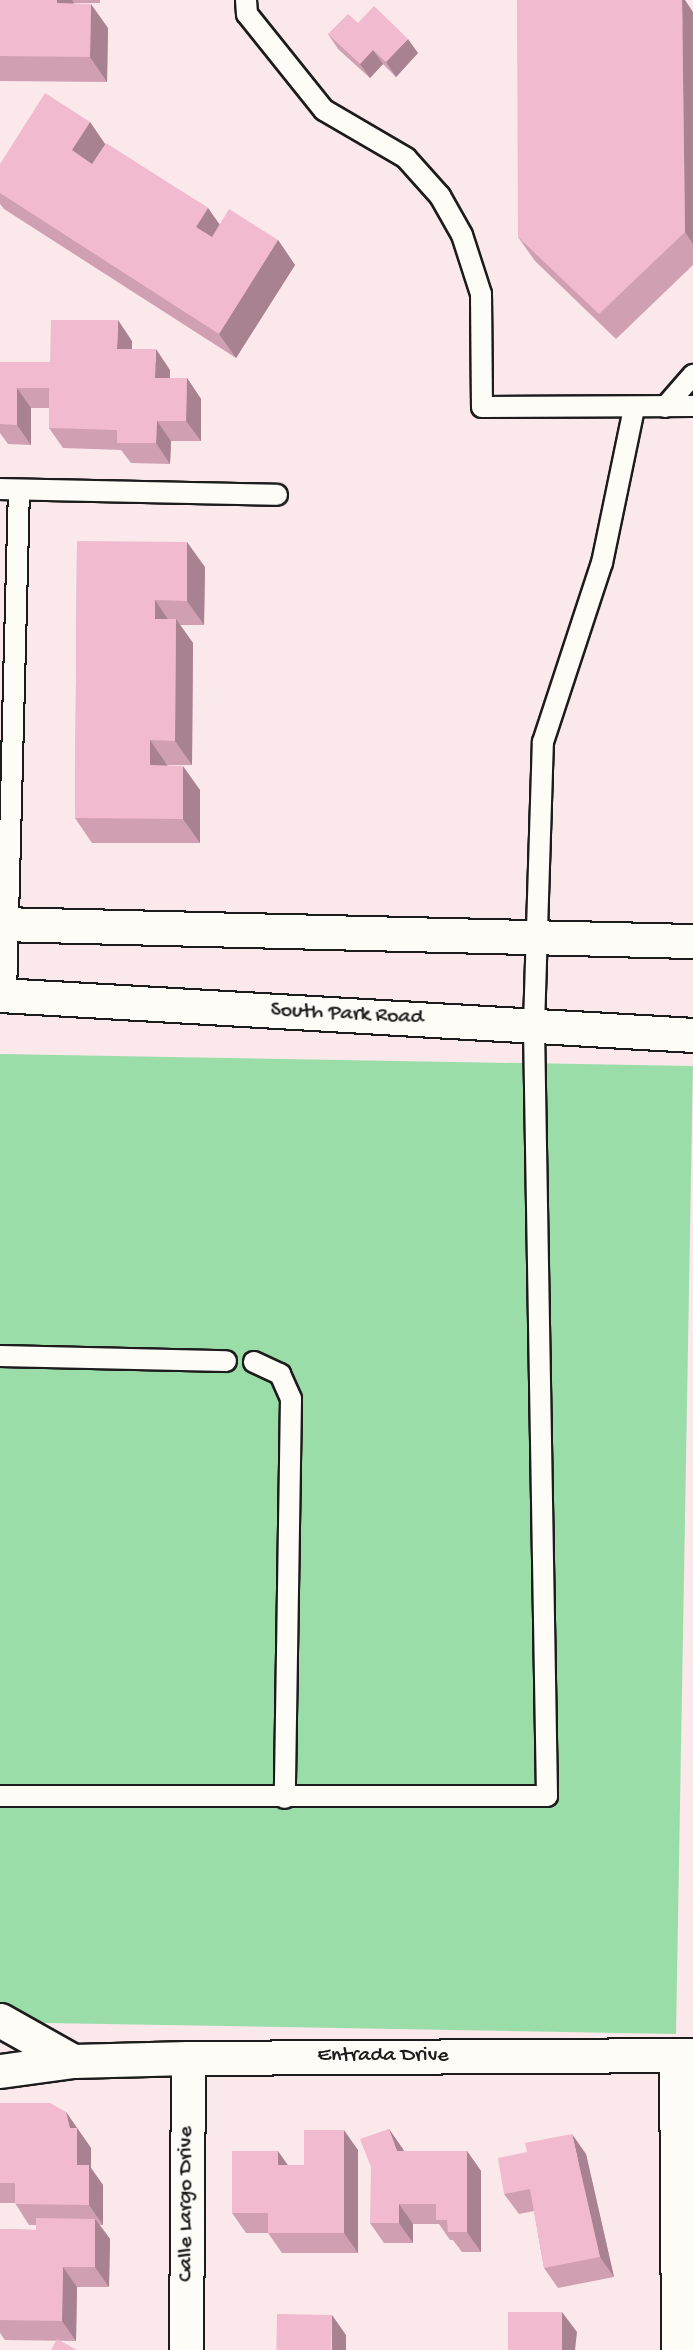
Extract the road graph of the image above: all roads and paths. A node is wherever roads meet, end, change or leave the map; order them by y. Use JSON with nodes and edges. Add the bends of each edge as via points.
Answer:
{"nodes":[{"id":1,"x":246,"y":0,"type":"edge"},
{"id":2,"x":693,"y":375,"type":"edge"},
{"id":3,"x":693,"y":406,"type":"edge"},
{"id":4,"x":665,"y":407,"type":"junction"},
{"id":5,"x":634,"y":409,"type":"junction"},
{"id":6,"x":10,"y":490,"type":"edge"},
{"id":7,"x":277,"y":495,"type":"dead end"},
{"id":8,"x":3,"y":924,"type":"edge"},
{"id":9,"x":537,"y":939,"type":"junction"},
{"id":10,"x":693,"y":941,"type":"edge"},
{"id":11,"x":3,"y":995,"type":"edge"},
{"id":12,"x":534,"y":1025,"type":"junction"},
{"id":13,"x":693,"y":1035,"type":"edge"},
{"id":14,"x":0,"y":1356,"type":"edge"},
{"id":15,"x":226,"y":1361,"type":"dead end"},
{"id":16,"x":254,"y":1362,"type":"dead end"},
{"id":17,"x":0,"y":1796,"type":"edge"},
{"id":18,"x":285,"y":1798,"type":"junction"},
{"id":19,"x":0,"y":2020,"type":"edge"},
{"id":20,"x":684,"y":2056,"type":"edge"},
{"id":21,"x":188,"y":2058,"type":"junction"},
{"id":22,"x":73,"y":2061,"type":"junction"},
{"id":23,"x":0,"y":2071,"type":"edge"},
{"id":24,"x":686,"y":2313,"type":"edge"},
{"id":25,"x":186,"y":2350,"type":"edge"},
{"id":26,"x":678,"y":2350,"type":"edge"}],
"edges":[{"from":1,"to":5,"type":"lane","via":[[247,14],[324,110],[406,158],[440,196],[462,235],[481,294],[482,407]]},
{"from":2,"to":4,"type":"lane"},
{"from":3,"to":4,"type":"lane"},
{"from":4,"to":5,"type":"lane"},
{"from":5,"to":9,"type":"lane","via":[[602,563],[543,742]]},
{"from":6,"to":7,"type":"lane"},
{"from":6,"to":8,"type":"lane"},
{"from":8,"to":9,"type":"street"},
{"from":8,"to":11,"type":"lane"},
{"from":9,"to":10,"type":"street"},
{"from":9,"to":12,"type":"lane"},
{"from":11,"to":12,"type":"street","name":"South Park Road"},
{"from":12,"to":13,"type":"street","name":"South Park Road"},
{"from":12,"to":18,"type":"lane","via":[[547,1796]]},
{"from":14,"to":15,"type":"lane"},
{"from":16,"to":18,"type":"lane","via":[[280,1374],[291,1399]]},
{"from":17,"to":18,"type":"lane"},
{"from":19,"to":22,"type":"street"},
{"from":20,"to":21,"type":"street","name":"Entrada Drive"},
{"from":20,"to":24,"type":"street"},
{"from":21,"to":22,"type":"street","name":"Entrada Drive"},
{"from":21,"to":25,"type":"street","name":"Calle Largo Drive"},
{"from":22,"to":23,"type":"street","name":"Entrada Drive"},
{"from":24,"to":26,"type":"street"}]}
